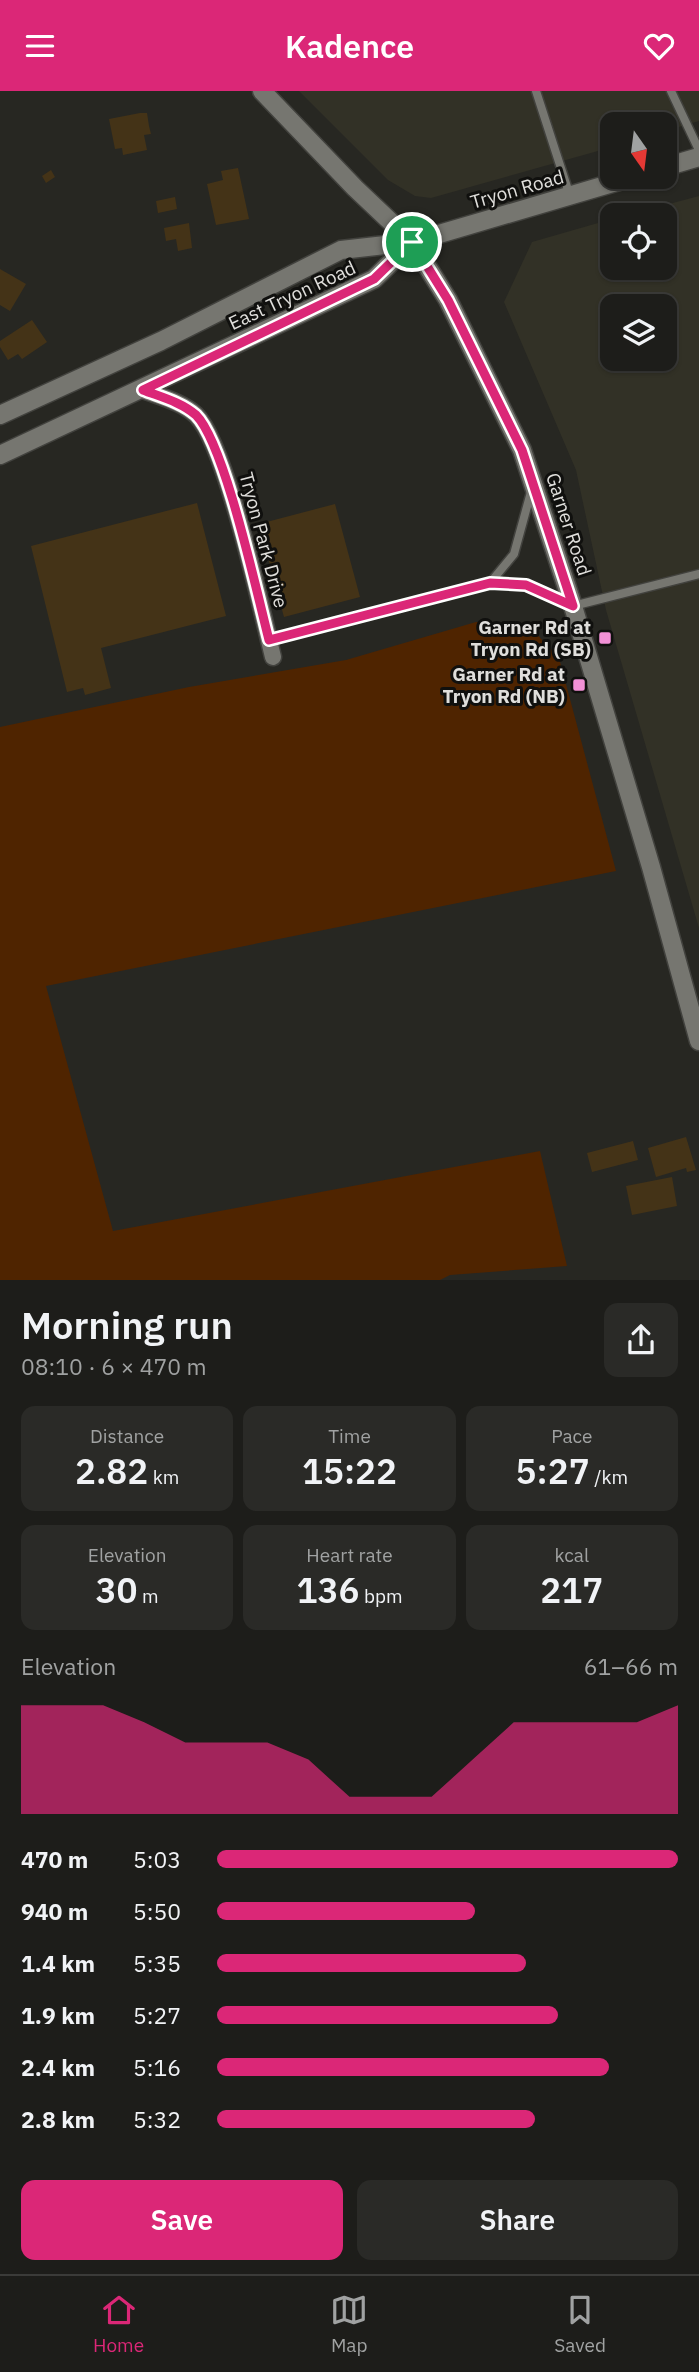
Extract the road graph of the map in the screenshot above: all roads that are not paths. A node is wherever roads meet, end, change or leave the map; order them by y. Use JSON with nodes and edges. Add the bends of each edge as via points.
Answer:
{"nodes":[{"id":1,"x":262,"y":91,"type":"edge"},
{"id":2,"x":536,"y":91,"type":"edge"},
{"id":3,"x":671,"y":91,"type":"edge"},
{"id":4,"x":699,"y":150,"type":"edge"},
{"id":5,"x":699,"y":157,"type":"edge"},
{"id":6,"x":677,"y":163,"type":"edge"},
{"id":7,"x":600,"y":186,"type":"edge"},
{"id":8,"x":569,"y":195,"type":"junction"},
{"id":9,"x":412,"y":242,"type":"junction"},
{"id":10,"x":143,"y":390,"type":"junction"},
{"id":11,"x":0,"y":415,"type":"edge"},
{"id":12,"x":0,"y":455,"type":"edge"},
{"id":13,"x":534,"y":481,"type":"junction"},
{"id":14,"x":699,"y":574,"type":"edge"},
{"id":15,"x":490,"y":583,"type":"junction"},
{"id":16,"x":573,"y":606,"type":"junction"},
{"id":17,"x":269,"y":640,"type":"junction"},
{"id":18,"x":274,"y":657,"type":"dead end"},
{"id":19,"x":694,"y":1002,"type":"edge"},
{"id":20,"x":699,"y":1041,"type":"edge"}],
"edges":[{"from":1,"to":9,"type":"main road","name":"Garner Road"},
{"from":2,"to":8,"type":"lane"},
{"from":3,"to":4,"type":"lane"},
{"from":5,"to":6,"type":"main road"},
{"from":7,"to":8,"type":"main road","name":"Tryon Road"},
{"from":8,"to":9,"type":"main road","name":"Tryon Road"},
{"from":9,"to":10,"type":"main road","name":"East Tryon Road","via":[[374,279]]},
{"from":9,"to":11,"type":"main road","name":"East Tryon Road","via":[[341,250],[161,341]]},
{"from":9,"to":13,"type":"main road","name":"Garner Road","via":[[448,300]]},
{"from":10,"to":12,"type":"main road","name":"East Tryon Road"},
{"from":10,"to":17,"type":"street","name":"Tryon Park Drive","via":[[185,406],[199,418],[222,466]]},
{"from":13,"to":15,"type":"lane","via":[[514,554]]},
{"from":13,"to":16,"type":"main road","name":"Garner Road"},
{"from":14,"to":16,"type":"lane"},
{"from":15,"to":16,"type":"lane","via":[[526,585]]},
{"from":15,"to":17,"type":"lane"},
{"from":16,"to":19,"type":"main road","name":"Garner Road"},
{"from":17,"to":18,"type":"street","name":"Tryon Park Drive"},
{"from":19,"to":20,"type":"main road","name":"Garner Road"}]}
